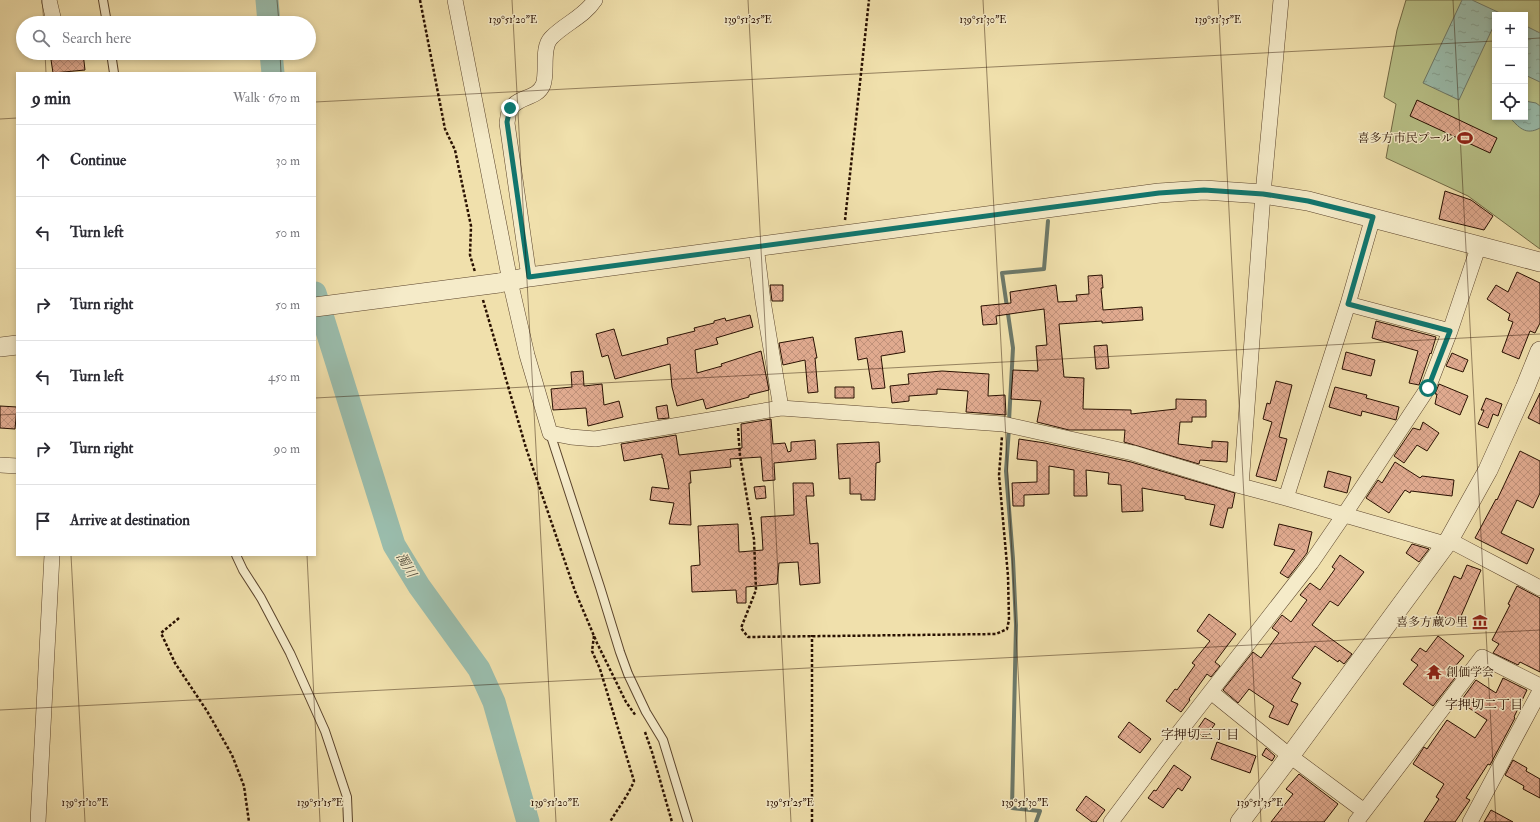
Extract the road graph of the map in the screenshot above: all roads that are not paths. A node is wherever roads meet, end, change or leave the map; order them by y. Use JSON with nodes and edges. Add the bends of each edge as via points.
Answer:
{"nodes":[{"id":1,"x":49,"y":0,"type":"edge"},
{"id":2,"x":103,"y":0,"type":"edge"},
{"id":3,"x":455,"y":0,"type":"edge"},
{"id":4,"x":595,"y":0,"type":"edge"},
{"id":5,"x":1281,"y":0,"type":"edge"},
{"id":6,"x":53,"y":16,"type":"edge"},
{"id":7,"x":106,"y":16,"type":"edge"},
{"id":8,"x":112,"y":60,"type":"edge"},
{"id":9,"x":114,"y":72,"type":"edge"},
{"id":10,"x":1263,"y":194,"type":"junction"},
{"id":11,"x":1373,"y":217,"type":"junction"},
{"id":12,"x":1479,"y":245,"type":"junction"},
{"id":13,"x":756,"y":246,"type":"junction"},
{"id":14,"x":1540,"y":262,"type":"edge"},
{"id":15,"x":529,"y":277,"type":"junction"},
{"id":16,"x":504,"y":282,"type":"junction"},
{"id":17,"x":1348,"y":304,"type":"junction"},
{"id":18,"x":316,"y":307,"type":"edge"},
{"id":19,"x":1450,"y":331,"type":"junction"},
{"id":20,"x":16,"y":345,"type":"edge"},
{"id":21,"x":0,"y":347,"type":"edge"},
{"id":22,"x":1540,"y":351,"type":"edge"},
{"id":23,"x":781,"y":408,"type":"junction"},
{"id":24,"x":550,"y":433,"type":"junction"},
{"id":25,"x":0,"y":465,"type":"edge"},
{"id":26,"x":16,"y":466,"type":"edge"},
{"id":27,"x":1241,"y":486,"type":"junction"},
{"id":28,"x":1286,"y":498,"type":"junction"},
{"id":29,"x":1344,"y":515,"type":"junction"},
{"id":30,"x":1447,"y":542,"type":"junction"},
{"id":31,"x":52,"y":556,"type":"edge"},
{"id":32,"x":236,"y":556,"type":"edge"},
{"id":33,"x":1540,"y":588,"type":"edge"},
{"id":34,"x":1540,"y":686,"type":"edge"},
{"id":35,"x":1540,"y":691,"type":"edge"},
{"id":36,"x":1211,"y":692,"type":"junction"},
{"id":37,"x":1290,"y":756,"type":"junction"},
{"id":38,"x":1360,"y":816,"type":"edge"},
{"id":39,"x":38,"y":822,"type":"edge"},
{"id":40,"x":348,"y":822,"type":"edge"},
{"id":41,"x":688,"y":822,"type":"edge"},
{"id":42,"x":1112,"y":822,"type":"edge"},
{"id":43,"x":1240,"y":822,"type":"edge"},
{"id":44,"x":1470,"y":822,"type":"edge"}],
"edges":[{"from":1,"to":6,"type":"street"},
{"from":2,"to":7,"type":"lane"},
{"from":3,"to":16,"type":"street"},
{"from":4,"to":15,"type":"street","via":[[585,12],[549,39],[543,85],[537,94],[519,100],[510,108],[507,122]]},
{"from":5,"to":10,"type":"street"},
{"from":8,"to":9,"type":"lane"},
{"from":10,"to":11,"type":"street","via":[[1308,201]]},
{"from":10,"to":13,"type":"street","via":[[1204,190],[1159,193]]},
{"from":10,"to":27,"type":"street"},
{"from":11,"to":12,"type":"street"},
{"from":11,"to":17,"type":"street"},
{"from":12,"to":14,"type":"street"},
{"from":12,"to":19,"type":"street"},
{"from":13,"to":15,"type":"street"},
{"from":13,"to":23,"type":"street"},
{"from":15,"to":16,"type":"street"},
{"from":16,"to":18,"type":"street","bridge":true},
{"from":16,"to":24,"type":"street"},
{"from":17,"to":19,"type":"street"},
{"from":17,"to":28,"type":"street"},
{"from":19,"to":29,"type":"street","via":[[1428,388]]},
{"from":20,"to":21,"type":"street"},
{"from":22,"to":30,"type":"street","via":[[1488,470]]},
{"from":23,"to":24,"type":"street","via":[[596,439]]},
{"from":23,"to":27,"type":"street","via":[[1003,424],[1133,453]]},
{"from":24,"to":41,"type":"lane","via":[[620,652],[646,712],[663,740]]},
{"from":25,"to":26,"type":"street"},
{"from":27,"to":28,"type":"street"},
{"from":28,"to":29,"type":"street"},
{"from":29,"to":30,"type":"street"},
{"from":29,"to":36,"type":"street","via":[[1311,563]]},
{"from":30,"to":33,"type":"street"},
{"from":30,"to":37,"type":"street"},
{"from":31,"to":39,"type":"street"},
{"from":32,"to":40,"type":"lane","via":[[290,653],[325,731],[347,797]]},
{"from":34,"to":38,"type":"street","via":[[1482,657]]},
{"from":35,"to":44,"type":"street"},
{"from":36,"to":37,"type":"street"},
{"from":36,"to":42,"type":"street"},
{"from":37,"to":38,"type":"street"},
{"from":37,"to":43,"type":"street"}]}
